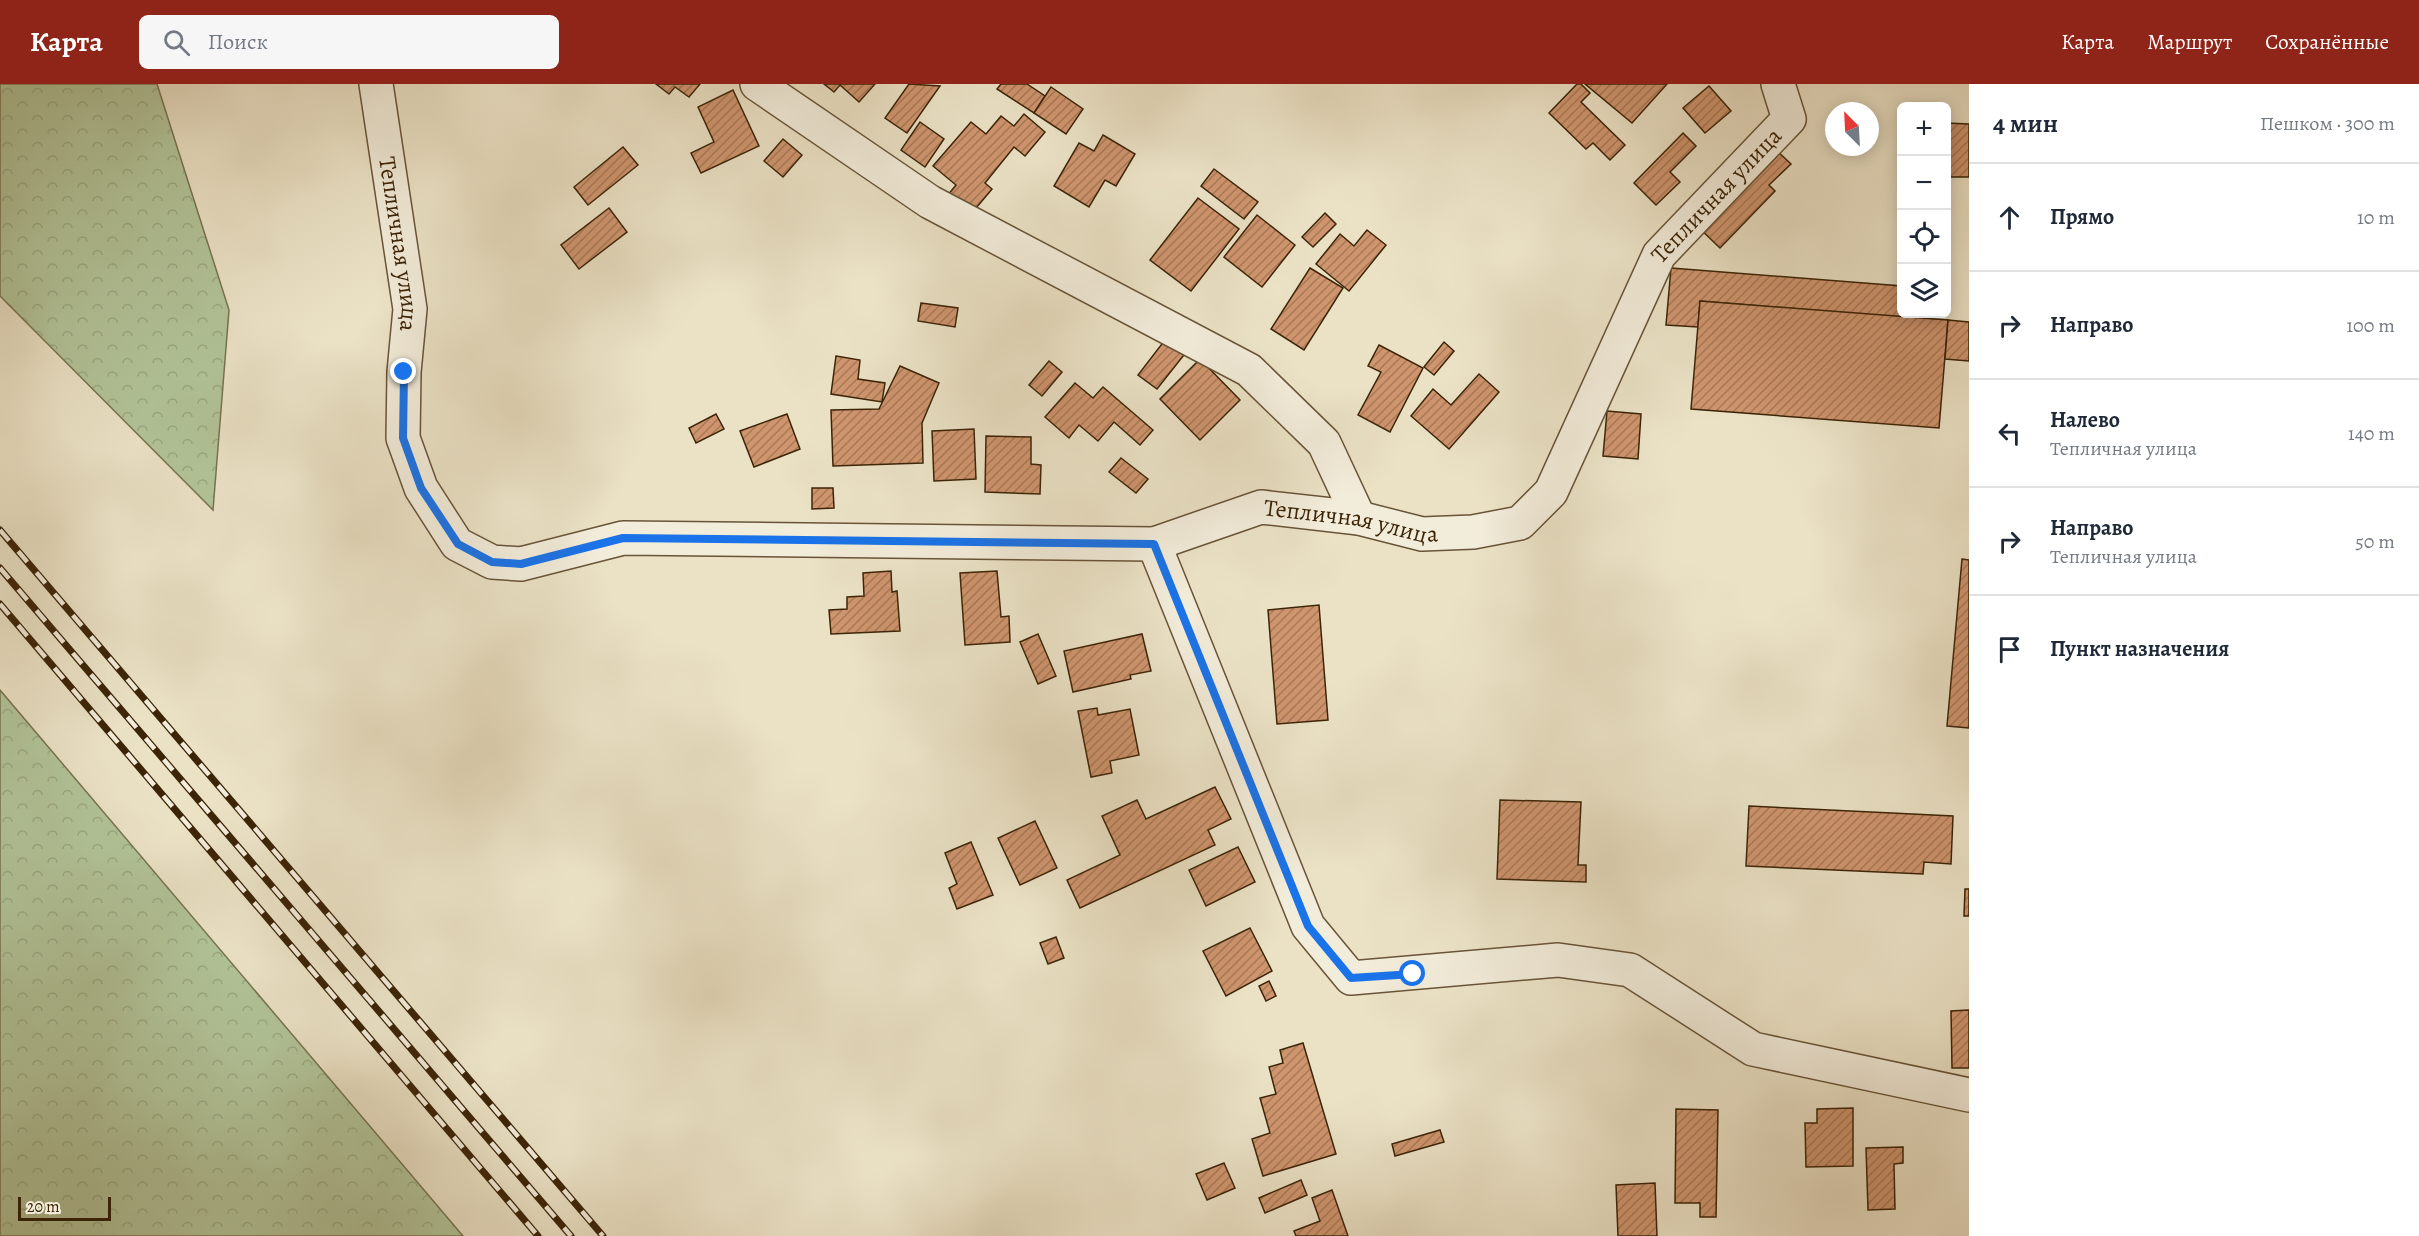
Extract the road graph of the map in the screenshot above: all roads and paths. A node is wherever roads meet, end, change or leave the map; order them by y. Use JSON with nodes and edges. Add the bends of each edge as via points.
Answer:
{"nodes":[{"id":1,"x":376,"y":84,"type":"edge"},
{"id":2,"x":757,"y":84,"type":"edge"},
{"id":3,"x":1778,"y":84,"type":"edge"},
{"id":4,"x":1359,"y":518,"type":"junction"},
{"id":5,"x":1154,"y":544,"type":"junction"},
{"id":6,"x":1969,"y":1095,"type":"edge"}],
"edges":[{"from":1,"to":5,"type":"street","name":"Тепличная улица","via":[[410,309],[403,438],[421,488],[458,544],[492,562],[521,564],[623,538]]},
{"from":2,"to":4,"type":"street","via":[[930,202],[1249,370],[1324,443]]},
{"from":3,"to":4,"type":"street","name":"Тепличная улица","via":[[1789,119],[1659,255],[1551,492],[1520,523],[1473,532],[1422,534]]},
{"from":4,"to":5,"type":"street","name":"Тепличная улица","via":[[1260,507]]},
{"from":5,"to":6,"type":"street","via":[[1308,926],[1351,978],[1558,960],[1630,970],[1753,1049]]}]}
